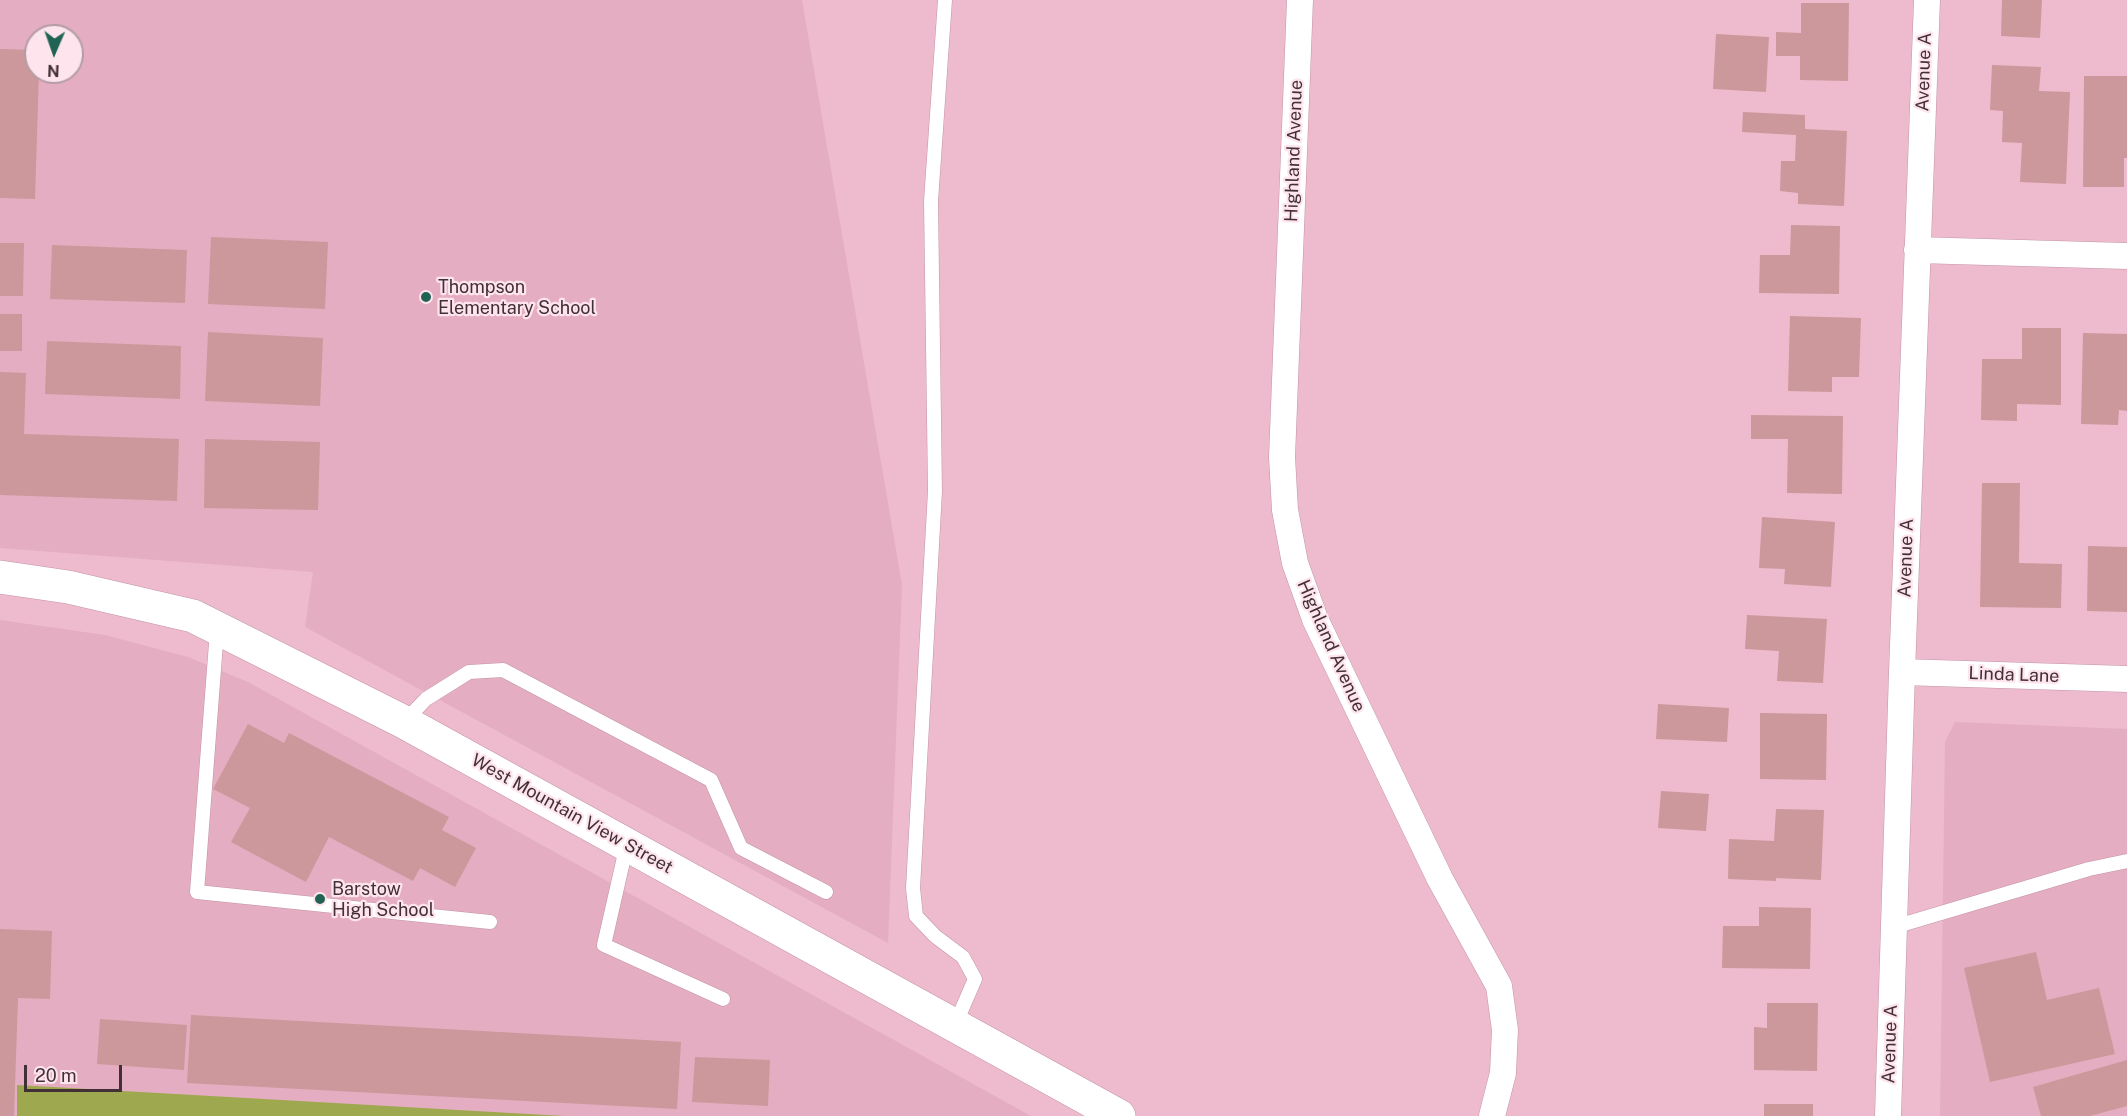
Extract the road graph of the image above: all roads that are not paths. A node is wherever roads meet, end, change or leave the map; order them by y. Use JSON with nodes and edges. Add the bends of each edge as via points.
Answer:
{"nodes":[{"id":1,"x":945,"y":0,"type":"edge"},
{"id":2,"x":1300,"y":0,"type":"edge"},
{"id":3,"x":1927,"y":0,"type":"edge"},
{"id":4,"x":1917,"y":250,"type":"junction"},
{"id":5,"x":2127,"y":256,"type":"edge"},
{"id":6,"x":0,"y":577,"type":"edge"},
{"id":7,"x":217,"y":628,"type":"junction"},
{"id":8,"x":1902,"y":672,"type":"junction"},
{"id":9,"x":2127,"y":679,"type":"edge"},
{"id":10,"x":404,"y":722,"type":"junction"},
{"id":11,"x":627,"y":844,"type":"junction"},
{"id":12,"x":2127,"y":861,"type":"edge"},
{"id":13,"x":826,"y":892,"type":"dead end"},
{"id":14,"x":490,"y":922,"type":"dead end"},
{"id":15,"x":1894,"y":927,"type":"junction"},
{"id":16,"x":723,"y":999,"type":"dead end"},
{"id":17,"x":955,"y":1025,"type":"junction"},
{"id":18,"x":1119,"y":1116,"type":"edge"},
{"id":19,"x":1492,"y":1116,"type":"edge"},
{"id":20,"x":1888,"y":1116,"type":"edge"}],
"edges":[{"from":1,"to":17,"type":"lane","via":[[931,201],[935,491],[914,888],[916,916],[963,957],[975,980]]},
{"from":2,"to":19,"type":"street","name":"Highland Avenue","via":[[1282,457],[1285,510],[1295,563],[1315,619],[1440,879],[1499,986],[1505,1030],[1503,1073]]},
{"from":3,"to":4,"type":"street","name":"Avenue A"},
{"from":4,"to":5,"type":"street"},
{"from":4,"to":8,"type":"street","name":"Avenue A"},
{"from":6,"to":7,"type":"street","name":"West Mountain View Street","via":[[68,587],[182,613]]},
{"from":7,"to":10,"type":"street","name":"West Mountain View Street"},
{"from":7,"to":14,"type":"lane","via":[[197,892]]},
{"from":8,"to":9,"type":"street","name":"Linda Lane"},
{"from":8,"to":15,"type":"street","name":"Avenue A"},
{"from":10,"to":11,"type":"street","name":"West Mountain View Street"},
{"from":10,"to":13,"type":"lane","via":[[426,699],[470,672],[503,670],[711,780],[741,848]]},
{"from":11,"to":16,"type":"lane","via":[[604,945]]},
{"from":11,"to":17,"type":"street","name":"West Mountain View Street"},
{"from":12,"to":15,"type":"lane"},
{"from":15,"to":20,"type":"street","name":"Avenue A"},
{"from":17,"to":18,"type":"street","name":"West Mountain View Street"}]}
